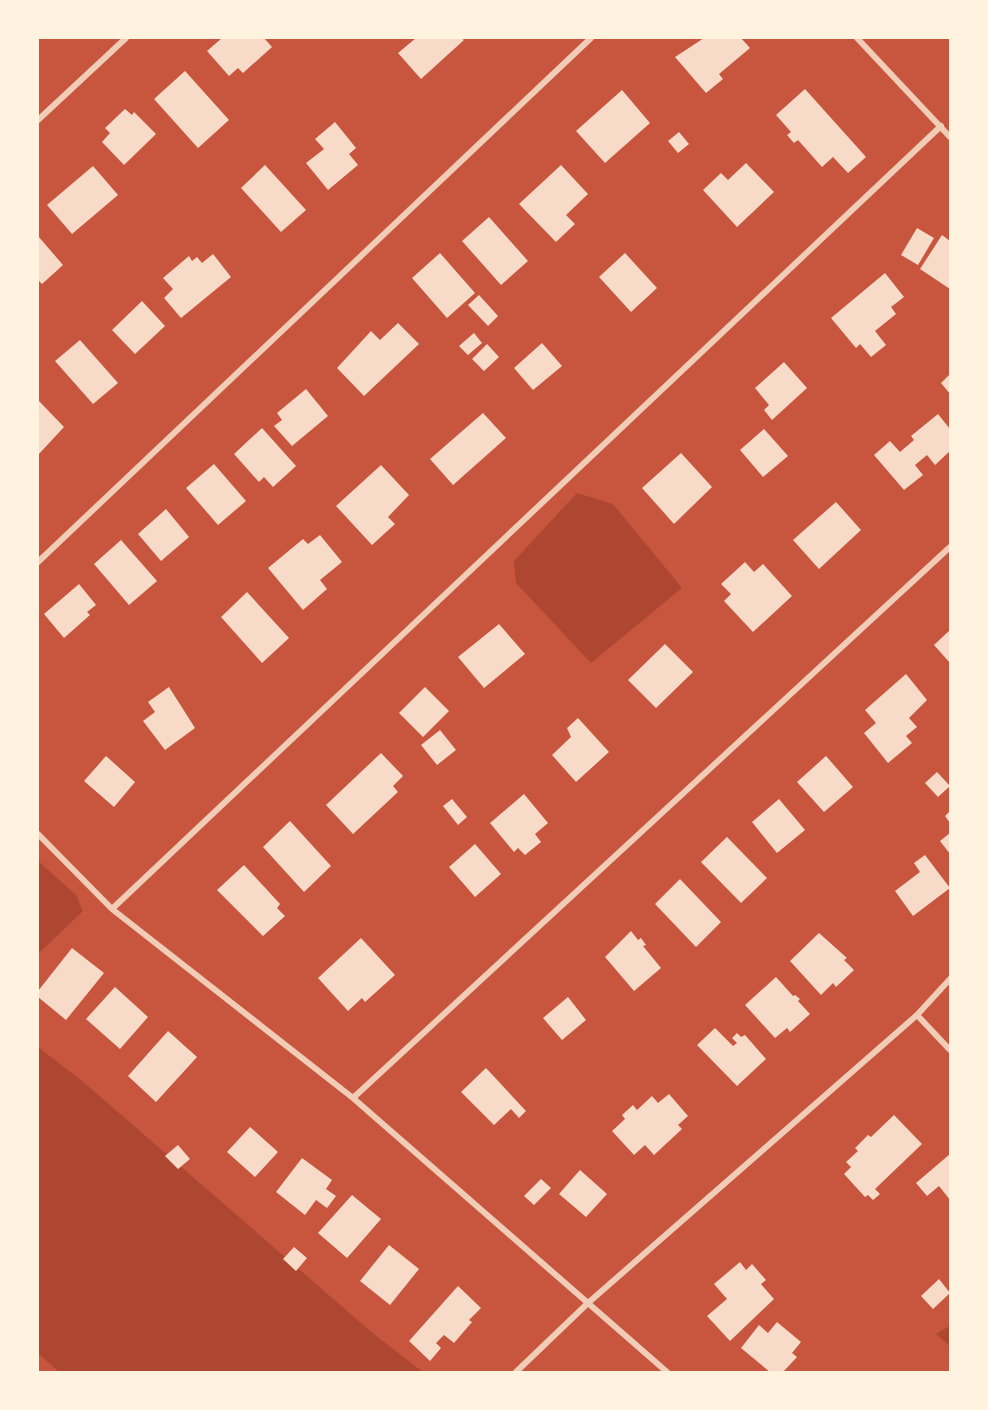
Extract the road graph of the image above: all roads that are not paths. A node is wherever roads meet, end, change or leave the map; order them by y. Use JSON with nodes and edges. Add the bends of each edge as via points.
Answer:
{"nodes":[{"id":1,"x":126,"y":38,"type":"edge"},
{"id":2,"x":591,"y":38,"type":"edge"},
{"id":3,"x":857,"y":38,"type":"edge"},
{"id":4,"x":38,"y":120,"type":"edge"},
{"id":5,"x":941,"y":126,"type":"junction"},
{"id":6,"x":951,"y":137,"type":"edge"},
{"id":7,"x":951,"y":547,"type":"edge"},
{"id":8,"x":38,"y":562,"type":"edge"},
{"id":9,"x":38,"y":834,"type":"edge"},
{"id":10,"x":112,"y":909,"type":"junction"},
{"id":11,"x":951,"y":979,"type":"edge"},
{"id":12,"x":917,"y":1015,"type":"junction"},
{"id":13,"x":951,"y":1050,"type":"edge"},
{"id":14,"x":353,"y":1098,"type":"junction"},
{"id":15,"x":588,"y":1303,"type":"junction"},
{"id":16,"x":516,"y":1372,"type":"edge"},
{"id":17,"x":667,"y":1372,"type":"edge"}],
"edges":[{"from":1,"to":4,"type":"street"},
{"from":2,"to":8,"type":"street"},
{"from":3,"to":5,"type":"street"},
{"from":5,"to":6,"type":"street"},
{"from":5,"to":10,"type":"street"},
{"from":7,"to":14,"type":"street"},
{"from":9,"to":10,"type":"street"},
{"from":10,"to":14,"type":"street"},
{"from":11,"to":12,"type":"street"},
{"from":12,"to":13,"type":"street"},
{"from":12,"to":15,"type":"street"},
{"from":14,"to":15,"type":"street"},
{"from":15,"to":16,"type":"street"},
{"from":15,"to":17,"type":"street"}]}
